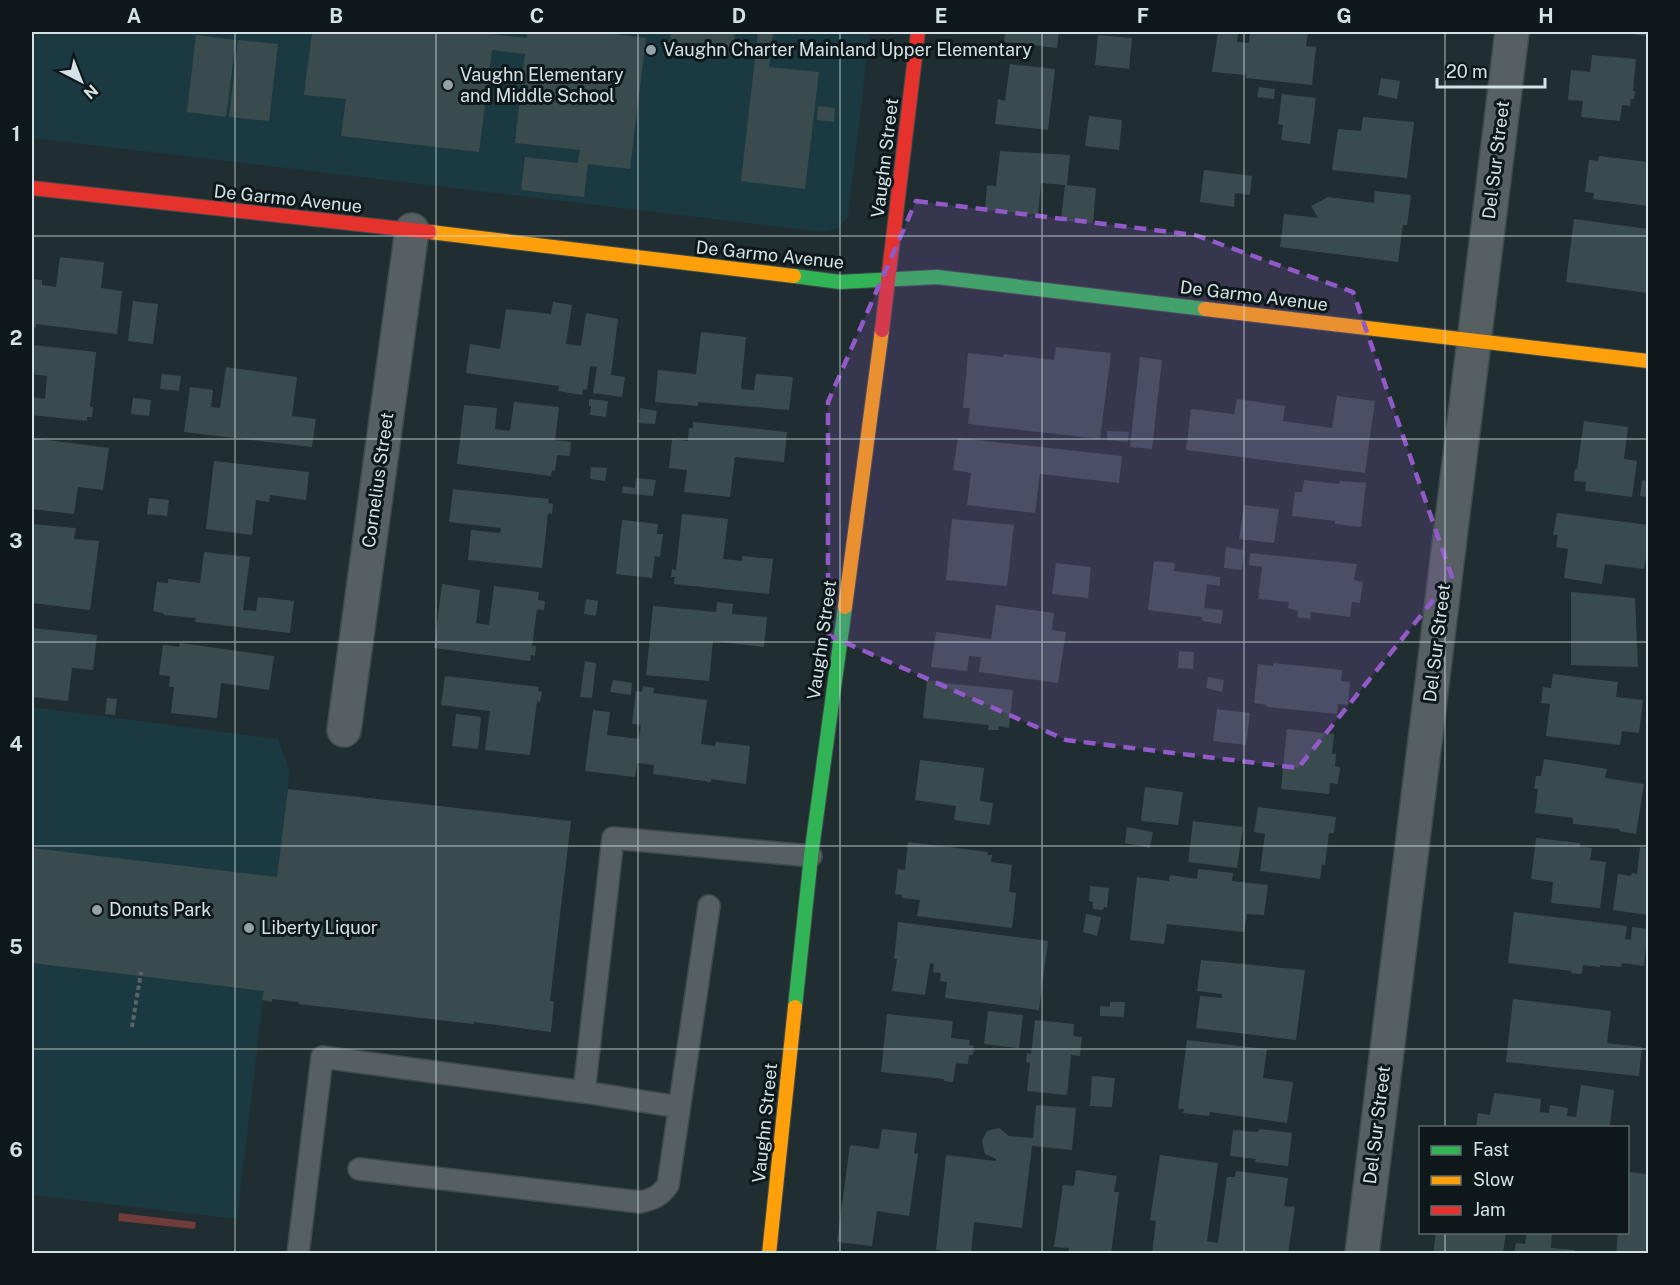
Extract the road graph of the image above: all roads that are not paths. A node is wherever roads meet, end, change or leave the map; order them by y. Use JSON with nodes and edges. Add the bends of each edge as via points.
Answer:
{"nodes":[{"id":1,"x":918,"y":32,"type":"edge"},
{"id":2,"x":1512,"y":32,"type":"edge"},
{"id":3,"x":32,"y":188,"type":"edge"},
{"id":4,"x":412,"y":230,"type":"junction"},
{"id":5,"x":889,"y":279,"type":"junction"},
{"id":6,"x":1475,"y":340,"type":"junction"},
{"id":7,"x":1648,"y":361,"type":"edge"},
{"id":8,"x":344,"y":730,"type":"dead end"},
{"id":9,"x":811,"y":856,"type":"junction"},
{"id":10,"x":709,"y":906,"type":"dead end"},
{"id":11,"x":584,"y":1092,"type":"junction"},
{"id":12,"x":679,"y":1107,"type":"junction"},
{"id":13,"x":359,"y":1169,"type":"dead end"},
{"id":14,"x":298,"y":1254,"type":"edge"},
{"id":15,"x":769,"y":1254,"type":"edge"},
{"id":16,"x":1362,"y":1254,"type":"edge"}],
"edges":[{"from":1,"to":5,"type":"street","name":"Vaughn Street"},
{"from":2,"to":6,"type":"street","name":"Del Sur Street"},
{"from":3,"to":4,"type":"street","name":"De Garmo Avenue"},
{"from":4,"to":5,"type":"street","name":"De Garmo Avenue","via":[[840,282]]},
{"from":4,"to":8,"type":"street","name":"Cornelius Street"},
{"from":5,"to":6,"type":"street","name":"De Garmo Avenue","via":[[938,277]]},
{"from":5,"to":9,"type":"street","name":"Vaughn Street"},
{"from":6,"to":7,"type":"street","name":"De Garmo Avenue"},
{"from":6,"to":16,"type":"street","name":"Del Sur Street"},
{"from":9,"to":11,"type":"lane","via":[[613,838]]},
{"from":9,"to":15,"type":"street","name":"Vaughn Street"},
{"from":10,"to":12,"type":"lane"},
{"from":11,"to":12,"type":"lane"},
{"from":11,"to":14,"type":"lane","via":[[322,1057]]},
{"from":12,"to":13,"type":"lane","via":[[668,1185],[655,1199],[640,1202]]}]}
